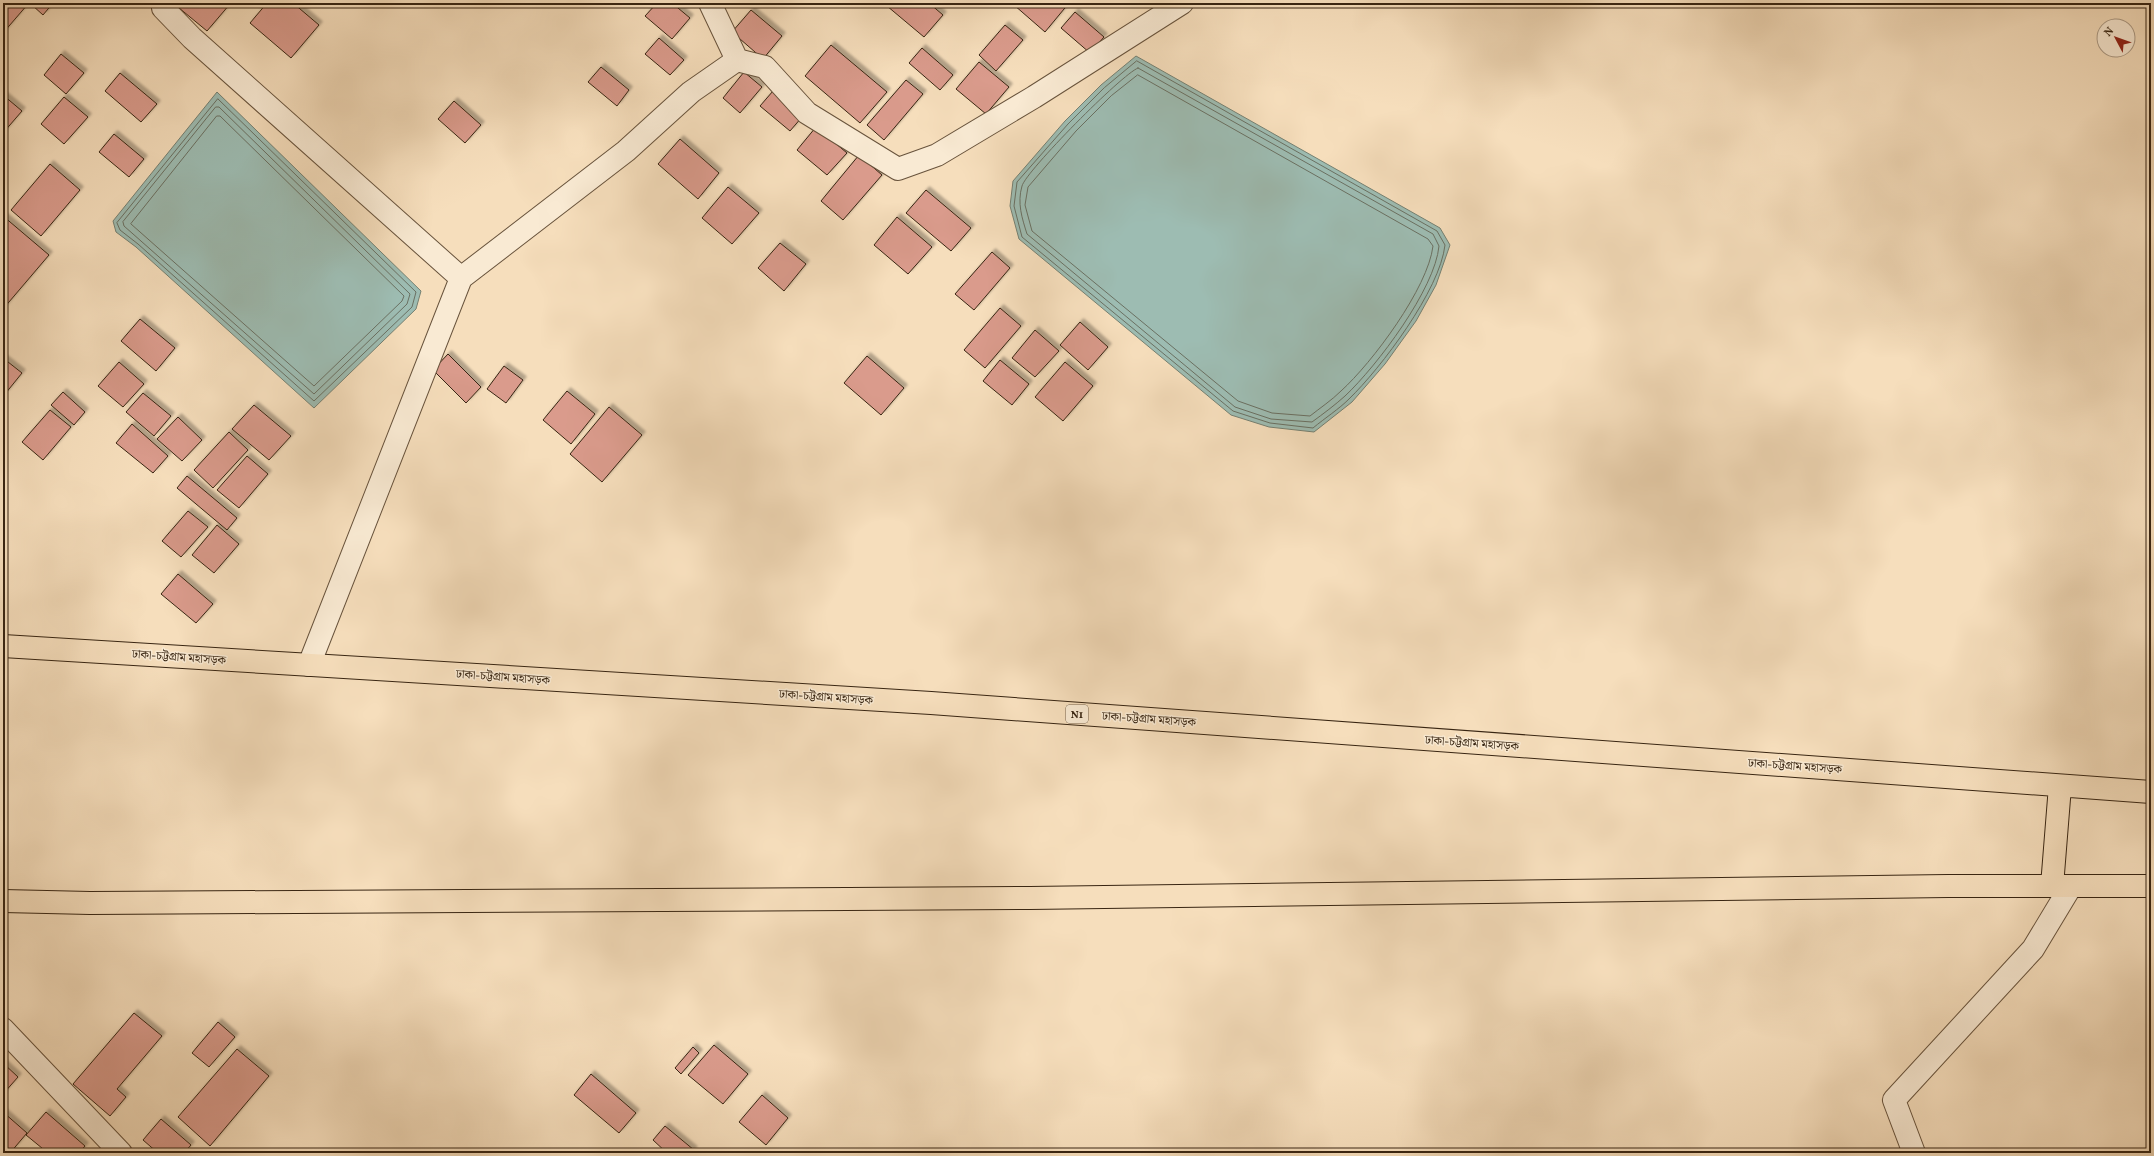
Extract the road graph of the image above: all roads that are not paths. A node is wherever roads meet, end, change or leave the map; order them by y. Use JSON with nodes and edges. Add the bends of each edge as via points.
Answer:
{"nodes":[{"id":1,"x":164,"y":3,"type":"edge"},
{"id":2,"x":710,"y":3,"type":"edge"},
{"id":3,"x":1182,"y":3,"type":"edge"},
{"id":4,"x":737,"y":60,"type":"junction"},
{"id":5,"x":461,"y":278,"type":"junction"},
{"id":6,"x":3,"y":646,"type":"edge"},
{"id":7,"x":309,"y":665,"type":"junction"},
{"id":8,"x":2060,"y":786,"type":"junction"},
{"id":9,"x":2151,"y":792,"type":"edge"},
{"id":10,"x":2061,"y":886,"type":"junction"},
{"id":11,"x":2151,"y":886,"type":"edge"},
{"id":12,"x":3,"y":901,"type":"edge"},
{"id":13,"x":3,"y":1029,"type":"edge"},
{"id":14,"x":121,"y":1153,"type":"edge"},
{"id":15,"x":1914,"y":1153,"type":"edge"}],
"edges":[{"from":1,"to":5,"type":"street","via":[[163,8],[192,38]]},
{"from":2,"to":4,"type":"street"},
{"from":3,"to":4,"type":"street","via":[[937,155],[898,169],[807,113],[765,67]]},
{"from":4,"to":5,"type":"street","via":[[691,92],[626,151]]},
{"from":5,"to":7,"type":"street"},
{"from":6,"to":7,"type":"highway","name":"ঢাকা-চট্টগ্রাম মহাসড়ক","number":"N1"},
{"from":7,"to":8,"type":"highway","name":"ঢাকা-চট্টগ্রাম মহাসড়ক","number":"N1","via":[[938,704]]},
{"from":8,"to":9,"type":"highway","name":"ঢাকা-চট্টগ্রাম মহাসড়ক","number":"N1"},
{"from":8,"to":10,"type":"highway"},
{"from":10,"to":11,"type":"highway"},
{"from":10,"to":12,"type":"highway","via":[[1030,898],[98,903]]},
{"from":10,"to":15,"type":"street","via":[[2033,948],[1894,1100]]},
{"from":13,"to":14,"type":"street"}]}
